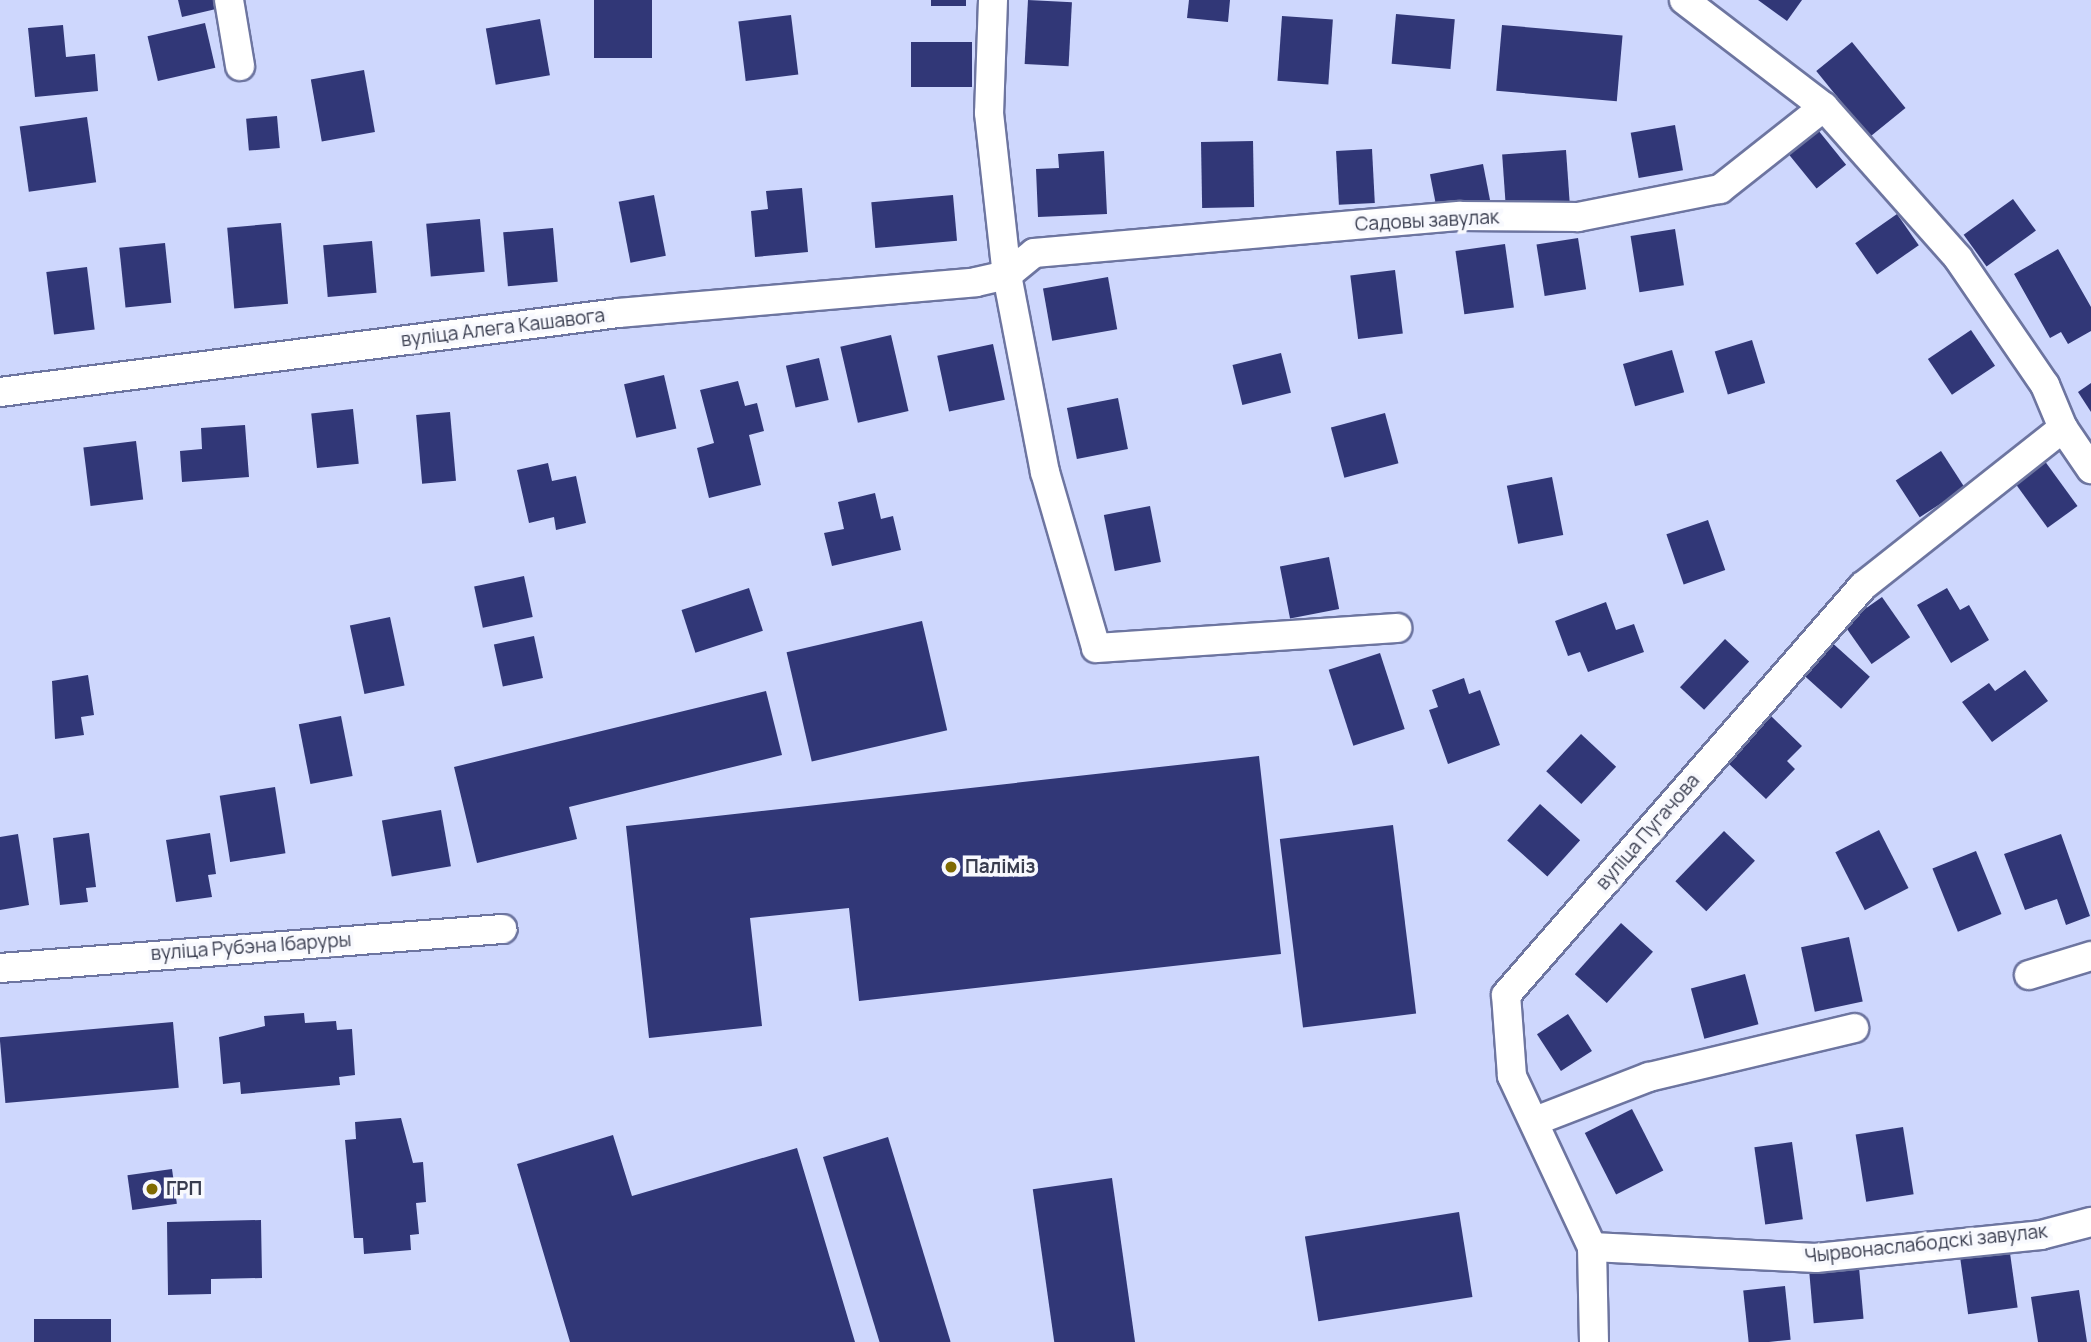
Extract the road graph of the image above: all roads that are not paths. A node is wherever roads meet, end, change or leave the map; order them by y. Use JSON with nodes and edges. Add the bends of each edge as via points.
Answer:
{"nodes":[{"id":1,"x":229,"y":0,"type":"edge"},
{"id":2,"x":993,"y":0,"type":"edge"},
{"id":3,"x":1684,"y":0,"type":"edge"},
{"id":4,"x":240,"y":66,"type":"dead end"},
{"id":5,"x":1824,"y":107,"type":"junction"},
{"id":6,"x":1007,"y":275,"type":"junction"},
{"id":7,"x":0,"y":392,"type":"edge"},
{"id":8,"x":2063,"y":428,"type":"junction"},
{"id":9,"x":2091,"y":469,"type":"edge"},
{"id":10,"x":1397,"y":628,"type":"dead end"},
{"id":11,"x":502,"y":929,"type":"dead end"},
{"id":12,"x":2091,"y":956,"type":"edge"},
{"id":13,"x":0,"y":968,"type":"edge"},
{"id":14,"x":2029,"y":975,"type":"dead end"},
{"id":15,"x":1854,"y":1028,"type":"dead end"},
{"id":16,"x":1538,"y":1120,"type":"junction"},
{"id":17,"x":2091,"y":1222,"type":"edge"},
{"id":18,"x":1592,"y":1247,"type":"junction"},
{"id":19,"x":1594,"y":1342,"type":"edge"}],
"edges":[{"from":1,"to":4,"type":"street"},
{"from":2,"to":6,"type":"street","via":[[989,113]]},
{"from":3,"to":5,"type":"street"},
{"from":5,"to":6,"type":"street","name":"Садовы завулак","via":[[1720,189],[1578,217],[1460,216],[1034,253]]},
{"from":5,"to":8,"type":"street","via":[[1958,258],[2045,385]]},
{"from":6,"to":7,"type":"street","name":"вуліца Алега Кашавога","via":[[618,313]]},
{"from":6,"to":10,"type":"street","via":[[1045,472],[1096,648]]},
{"from":8,"to":9,"type":"street"},
{"from":8,"to":16,"type":"street","name":"вуліца Пугачова","via":[[1863,586],[1506,995],[1513,1076]]},
{"from":11,"to":13,"type":"street","name":"вуліца Рубэна Ібаруры"},
{"from":12,"to":14,"type":"street"},
{"from":15,"to":16,"type":"street","via":[[1649,1077]]},
{"from":16,"to":18,"type":"street","name":"вуліца Пугачова"},
{"from":17,"to":18,"type":"street","name":"Чырвонаслабодскі завулак","via":[[2040,1235],[1816,1258]]},
{"from":18,"to":19,"type":"street","name":"вуліца Пугачова"}]}
